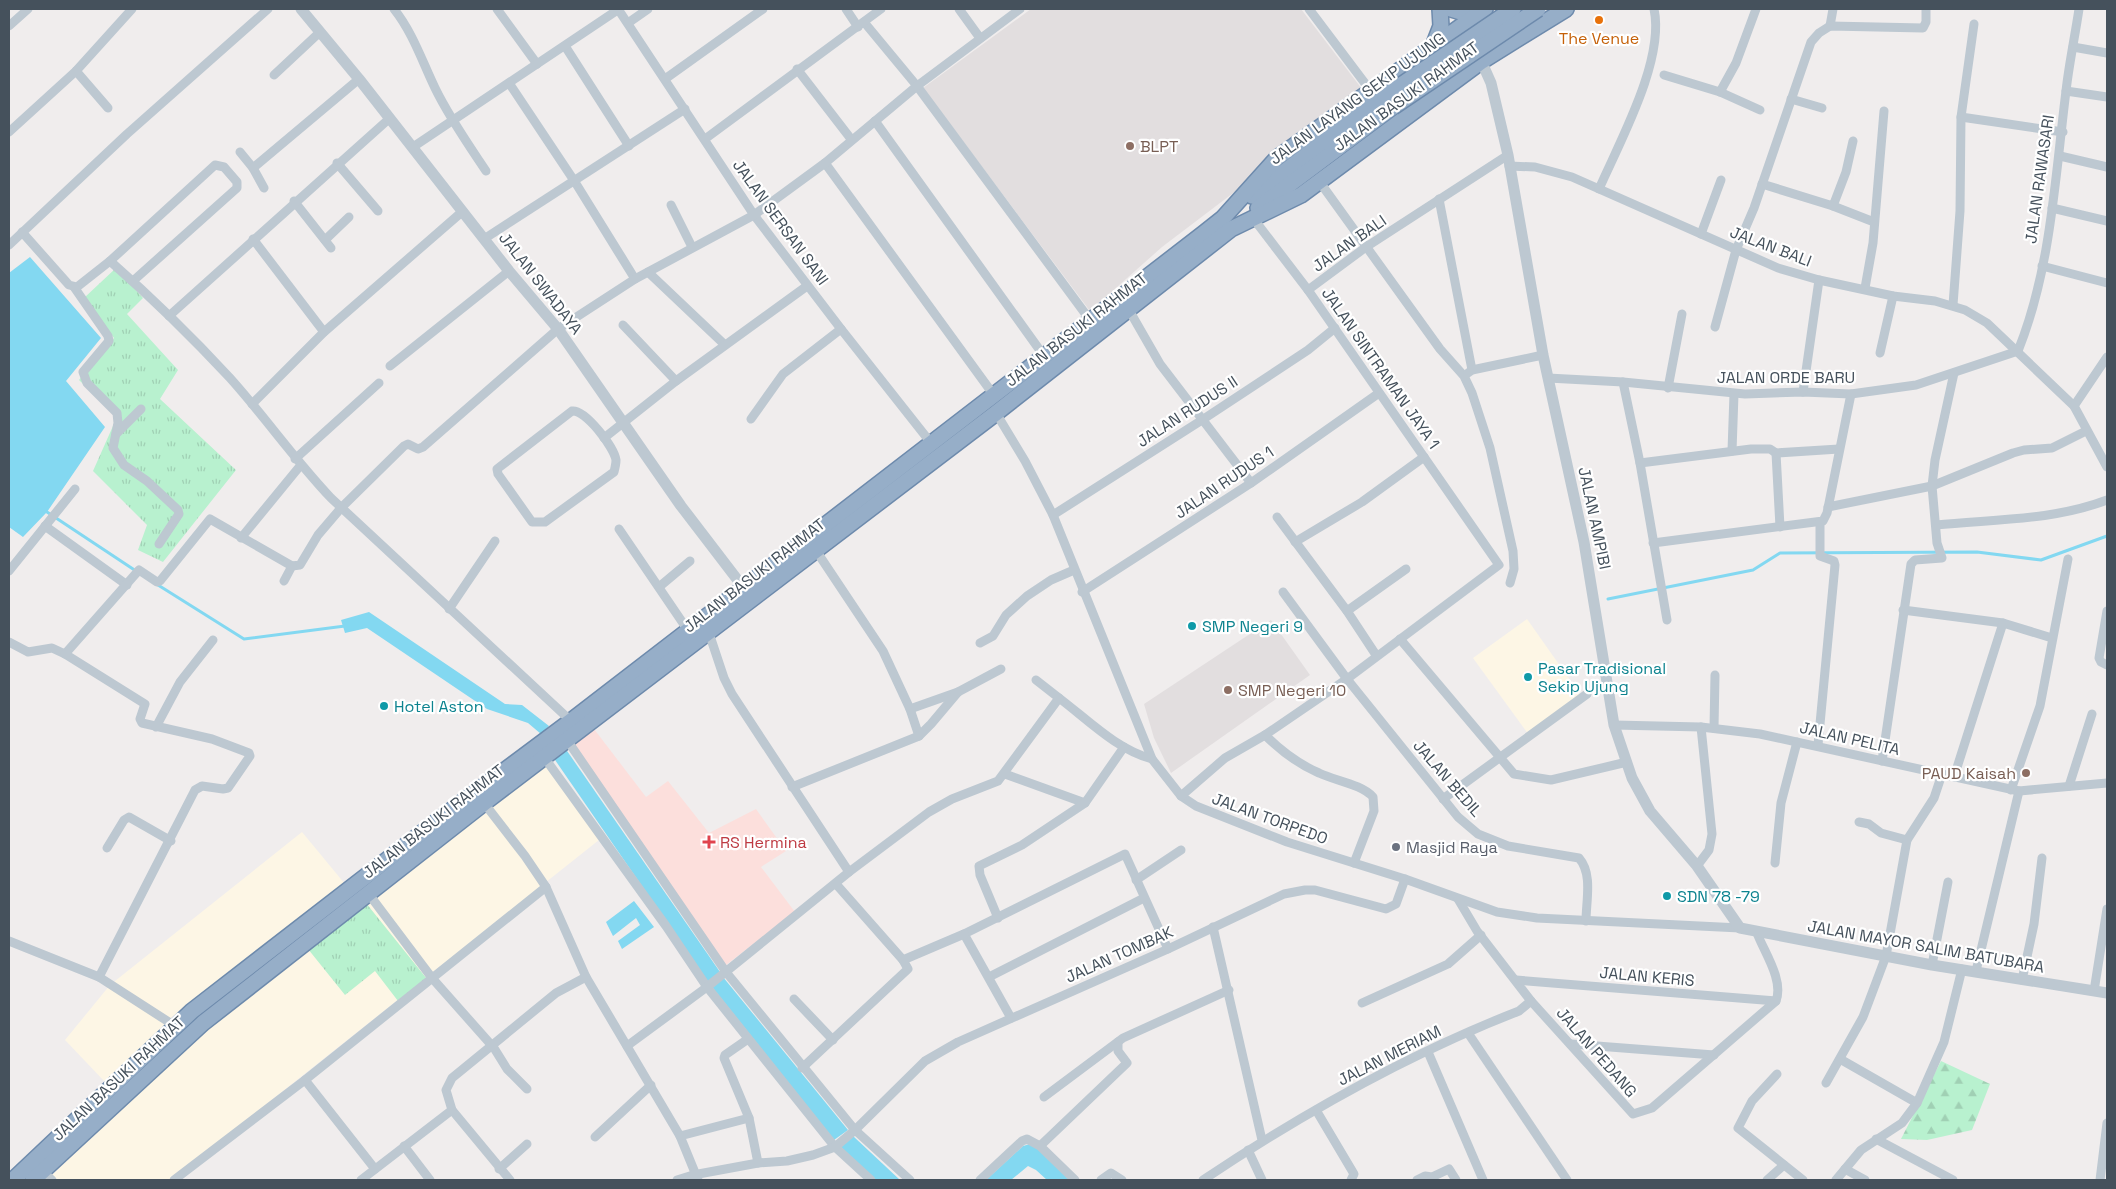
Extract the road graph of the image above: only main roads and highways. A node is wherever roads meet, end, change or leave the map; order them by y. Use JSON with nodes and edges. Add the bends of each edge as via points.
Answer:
{"nodes":[{"id":1,"x":1440,"y":9,"type":"edge"},
{"id":2,"x":1451,"y":9,"type":"edge"},
{"id":3,"x":1495,"y":9,"type":"edge"},
{"id":4,"x":1513,"y":9,"type":"edge"},
{"id":5,"x":1538,"y":9,"type":"edge"},
{"id":6,"x":1566,"y":9,"type":"edge"},
{"id":7,"x":1481,"y":11,"type":"edge"},
{"id":8,"x":1526,"y":33,"type":"junction"},
{"id":9,"x":1429,"y":48,"type":"junction"},
{"id":10,"x":1444,"y":89,"type":"junction"},
{"id":11,"x":1389,"y":101,"type":"junction"},
{"id":12,"x":1227,"y":223,"type":"junction"},
{"id":13,"x":565,"y":733,"type":"junction"},
{"id":14,"x":544,"y":752,"type":"junction"},
{"id":15,"x":42,"y":1177,"type":"edge"},
{"id":16,"x":13,"y":1180,"type":"edge"}],
"edges":[{"from":1,"to":9,"type":"highway","via":[[1441,26]]},
{"from":2,"to":7,"type":"highway","via":[[1464,13]]},
{"from":3,"to":8,"type":"highway","via":[[1490,21],[1494,31],[1507,35]]},
{"from":4,"to":11,"type":"highway","name":"JALAN LAYANG SEKIP UJUNG","bridge":true},
{"from":5,"to":11,"type":"highway","name":"JALAN LAYANG SEKIP UJUNG","bridge":true},
{"from":6,"to":8,"type":"highway","name":"JALAN BASUKI RAHMAT"},
{"from":7,"to":9,"type":"highway","name":"JALAN BASUKI RAHMAT","via":[[1456,25]]},
{"from":8,"to":10,"type":"highway","name":"JALAN BASUKI RAHMAT"},
{"from":9,"to":10,"type":"highway","via":[[1442,48],[1451,56],[1453,69]]},
{"from":9,"to":12,"type":"highway","name":"JALAN BASUKI RAHMAT","via":[[1277,158]]},
{"from":10,"to":12,"type":"highway","name":"JALAN BASUKI RAHMAT","via":[[1301,195],[1252,218]]},
{"from":11,"to":12,"type":"highway","name":"JALAN LAYANG SEKIP UJUNG"},
{"from":12,"to":13,"type":"highway","name":"JALAN BASUKI RAHMAT","via":[[1090,320],[687,629]]},
{"from":12,"to":13,"type":"highway","name":"JALAN BASUKI RAHMAT","via":[[1129,310],[996,413],[709,632]]},
{"from":13,"to":14,"type":"highway","name":"JALAN BASUKI RAHMAT"},
{"from":14,"to":15,"type":"highway","name":"JALAN BASUKI RAHMAT","via":[[203,1024]]},
{"from":14,"to":16,"type":"highway","name":"JALAN BASUKI RAHMAT","via":[[174,1026]]}]}
